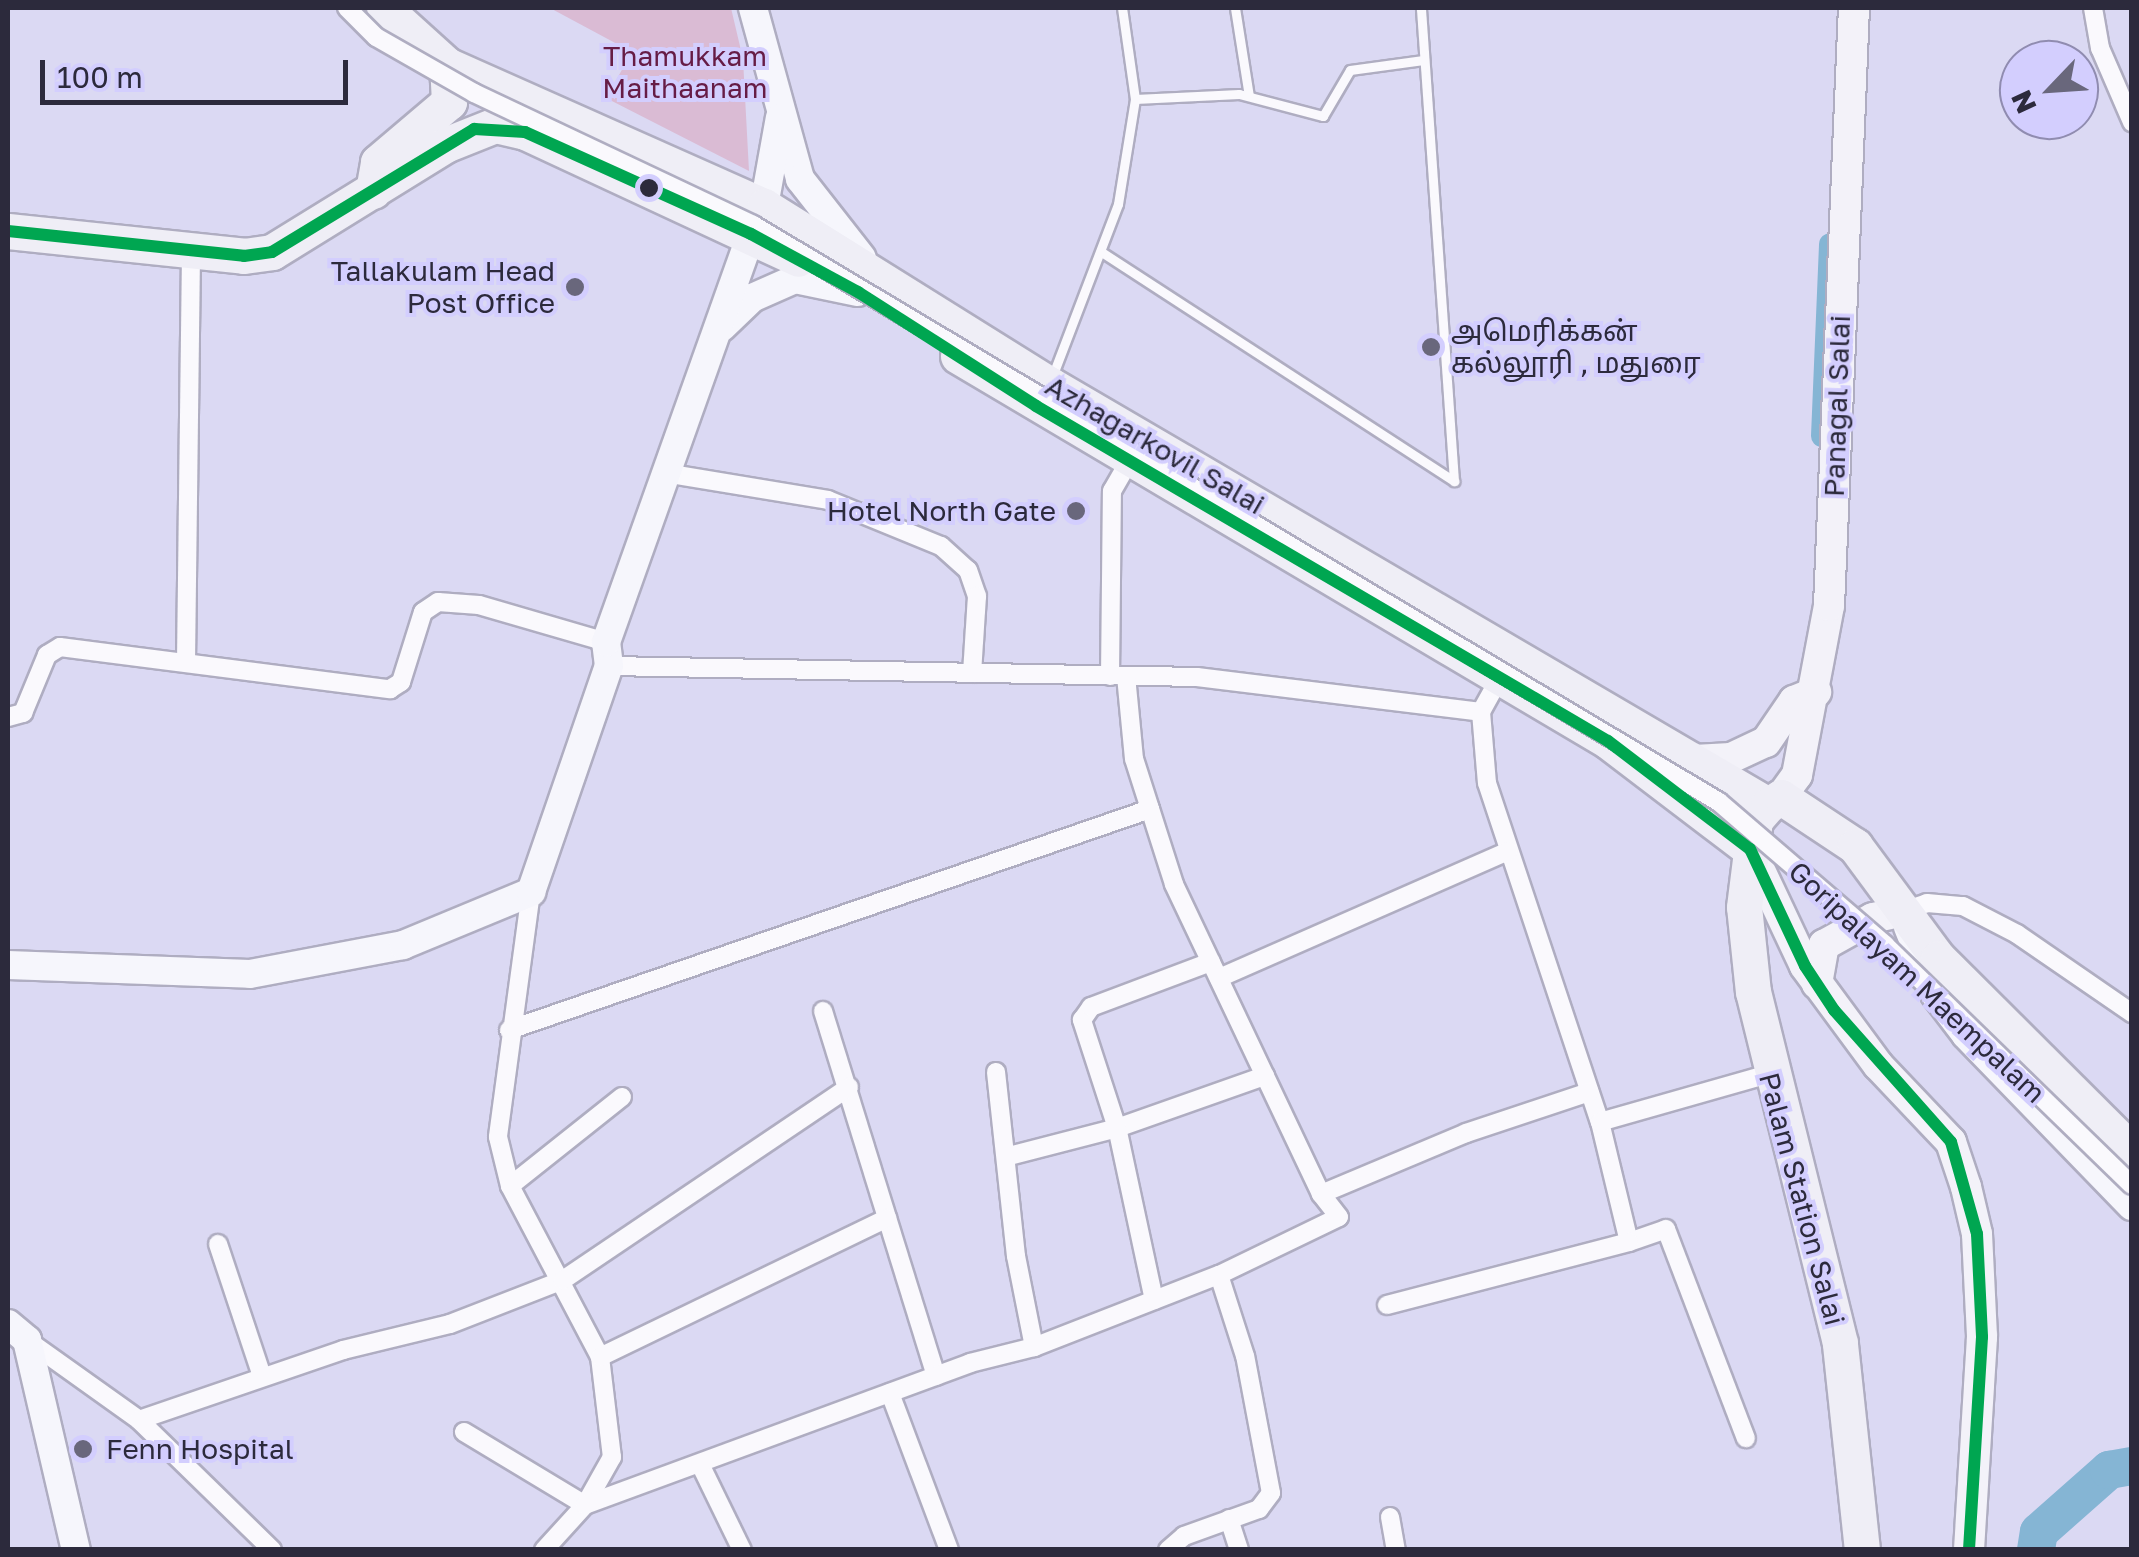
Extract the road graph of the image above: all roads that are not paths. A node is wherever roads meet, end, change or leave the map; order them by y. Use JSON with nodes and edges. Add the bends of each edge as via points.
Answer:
{"nodes":[{"id":1,"x":347,"y":8,"type":"edge"},
{"id":2,"x":384,"y":8,"type":"edge"},
{"id":3,"x":752,"y":8,"type":"edge"},
{"id":4,"x":1122,"y":8,"type":"edge"},
{"id":5,"x":1235,"y":8,"type":"edge"},
{"id":6,"x":1421,"y":8,"type":"edge"},
{"id":7,"x":1854,"y":8,"type":"edge"},
{"id":8,"x":2093,"y":8,"type":"edge"},
{"id":9,"x":1423,"y":60,"type":"junction"},
{"id":10,"x":447,"y":65,"type":"junction"},
{"id":11,"x":1249,"y":96,"type":"junction"},
{"id":12,"x":1135,"y":99,"type":"junction"},
{"id":13,"x":782,"y":111,"type":"junction"},
{"id":14,"x":2132,"y":122,"type":"edge"},
{"id":15,"x":373,"y":192,"type":"junction"},
{"id":16,"x":757,"y":220,"type":"junction"},
{"id":17,"x":8,"y":231,"type":"edge"},
{"id":18,"x":191,"y":251,"type":"junction"},
{"id":19,"x":1103,"y":253,"type":"junction"},
{"id":20,"x":873,"y":288,"type":"junction"},
{"id":21,"x":718,"y":331,"type":"junction"},
{"id":22,"x":1048,"y":384,"type":"junction"},
{"id":23,"x":1129,"y":461,"type":"junction"},
{"id":24,"x":671,"y":474,"type":"junction"},
{"id":25,"x":608,"y":654,"type":"junction"},
{"id":26,"x":186,"y":662,"type":"junction"},
{"id":27,"x":972,"y":673,"type":"junction"},
{"id":28,"x":1118,"y":676,"type":"junction"},
{"id":29,"x":1816,"y":692,"type":"junction"},
{"id":30,"x":1490,"y":696,"type":"junction"},
{"id":31,"x":8,"y":717,"type":"edge"},
{"id":32,"x":1694,"y":760,"type":"junction"},
{"id":33,"x":1774,"y":801,"type":"junction"},
{"id":34,"x":1150,"y":809,"type":"junction"},
{"id":35,"x":1750,"y":849,"type":"junction"},
{"id":36,"x":1508,"y":850,"type":"junction"},
{"id":37,"x":530,"y":892,"type":"junction"},
{"id":38,"x":1904,"y":911,"type":"junction"},
{"id":39,"x":8,"y":965,"type":"edge"},
{"id":40,"x":1215,"y":970,"type":"junction"},
{"id":41,"x":1817,"y":984,"type":"junction"},
{"id":42,"x":823,"y":1011,"type":"dead end"},
{"id":43,"x":2132,"y":1013,"type":"edge"},
{"id":44,"x":509,"y":1030,"type":"junction"},
{"id":45,"x":996,"y":1072,"type":"dead end"},
{"id":46,"x":1769,"y":1074,"type":"junction"},
{"id":47,"x":1265,"y":1076,"type":"junction"},
{"id":48,"x":849,"y":1087,"type":"junction"},
{"id":49,"x":1589,"y":1092,"type":"junction"},
{"id":50,"x":622,"y":1097,"type":"dead end"},
{"id":51,"x":1600,"y":1122,"type":"junction"},
{"id":52,"x":1117,"y":1128,"type":"junction"},
{"id":53,"x":2132,"y":1151,"type":"edge"},
{"id":54,"x":1009,"y":1156,"type":"junction"},
{"id":55,"x":2132,"y":1185,"type":"edge"},
{"id":56,"x":510,"y":1186,"type":"junction"},
{"id":57,"x":1321,"y":1194,"type":"junction"},
{"id":58,"x":2132,"y":1206,"type":"edge"},
{"id":59,"x":887,"y":1218,"type":"junction"},
{"id":60,"x":1628,"y":1242,"type":"junction"},
{"id":61,"x":218,"y":1244,"type":"dead end"},
{"id":62,"x":1220,"y":1275,"type":"junction"},
{"id":63,"x":563,"y":1280,"type":"junction"},
{"id":64,"x":1154,"y":1300,"type":"junction"},
{"id":65,"x":1387,"y":1305,"type":"dead end"},
{"id":66,"x":17,"y":1332,"type":"edge"},
{"id":67,"x":1034,"y":1347,"type":"junction"},
{"id":68,"x":600,"y":1358,"type":"junction"},
{"id":69,"x":262,"y":1376,"type":"junction"},
{"id":70,"x":936,"y":1376,"type":"junction"},
{"id":71,"x":890,"y":1393,"type":"junction"},
{"id":72,"x":139,"y":1420,"type":"junction"},
{"id":73,"x":464,"y":1432,"type":"dead end"},
{"id":74,"x":1746,"y":1438,"type":"dead end"},
{"id":75,"x":700,"y":1464,"type":"junction"},
{"id":76,"x":585,"y":1505,"type":"junction"},
{"id":77,"x":1390,"y":1516,"type":"dead end"},
{"id":78,"x":1229,"y":1519,"type":"junction"},
{"id":79,"x":76,"y":1550,"type":"edge"},
{"id":80,"x":272,"y":1550,"type":"edge"},
{"id":81,"x":544,"y":1550,"type":"edge"},
{"id":82,"x":742,"y":1550,"type":"edge"},
{"id":83,"x":949,"y":1550,"type":"edge"},
{"id":84,"x":1168,"y":1550,"type":"edge"},
{"id":85,"x":1238,"y":1550,"type":"edge"},
{"id":86,"x":1396,"y":1550,"type":"edge"},
{"id":87,"x":1862,"y":1550,"type":"edge"},
{"id":88,"x":1969,"y":1550,"type":"edge"}],
"edges":[{"from":1,"to":55,"type":"street","name":"Goripalayam Maempalam","bridge":true,"via":[[376,37],[474,93],[753,224],[1719,802],[1885,945]]},
{"from":2,"to":10,"type":"highway","name":"Azhagarkovil Salai"},
{"from":3,"to":13,"type":"main road"},
{"from":4,"to":12,"type":"lane"},
{"from":5,"to":11,"type":"lane"},
{"from":6,"to":9,"type":"lane"},
{"from":7,"to":29,"type":"main road","name":"Panagal Salai","via":[[1829,606]]},
{"from":8,"to":14,"type":"street","via":[[2100,48]]},
{"from":9,"to":11,"type":"lane","via":[[1350,70],[1323,116]]},
{"from":9,"to":19,"type":"lane","via":[[1454,480]]},
{"from":10,"to":15,"type":"highway","via":[[449,102],[378,162]]},
{"from":10,"to":16,"type":"highway","name":"Azhagarkovil Salai"},
{"from":11,"to":12,"type":"lane"},
{"from":12,"to":19,"type":"lane"},
{"from":13,"to":16,"type":"main road"},
{"from":13,"to":20,"type":"main road","via":[[800,179]]},
{"from":15,"to":16,"type":"highway","name":"Azhagarkovil Salai","via":[[474,129],[525,132]]},
{"from":15,"to":18,"type":"highway","via":[[272,252]]},
{"from":16,"to":20,"type":"highway","name":"Azhagarkovil Salai"},
{"from":16,"to":21,"type":"main road"},
{"from":17,"to":18,"type":"highway"},
{"from":18,"to":26,"type":"street"},
{"from":19,"to":22,"type":"lane"},
{"from":20,"to":21,"type":"main road","via":[[794,280],[752,298]]},
{"from":20,"to":22,"type":"highway","name":"Azhagarkovil Salai"},
{"from":20,"to":23,"type":"highway","name":"Azhagarkovil Salai"},
{"from":21,"to":24,"type":"main road"},
{"from":22,"to":32,"type":"highway","name":"Azhagarkovil Salai"},
{"from":23,"to":28,"type":"street","via":[[1112,491]]},
{"from":23,"to":30,"type":"highway","name":"Azhagarkovil Salai"},
{"from":24,"to":25,"type":"main road"},
{"from":24,"to":27,"type":"street","via":[[828,500],[942,546],[968,570],[977,596]]},
{"from":25,"to":26,"type":"street","via":[[446,602],[424,612],[400,682],[390,689]]},
{"from":25,"to":27,"type":"street"},
{"from":25,"to":37,"type":"main road"},
{"from":26,"to":31,"type":"street","via":[[60,647],[47,655],[23,713]]},
{"from":27,"to":28,"type":"street"},
{"from":28,"to":30,"type":"street"},
{"from":28,"to":34,"type":"street"},
{"from":29,"to":32,"type":"main road","via":[[1794,701],[1766,742],[1731,758]]},
{"from":29,"to":33,"type":"main road","name":"Panagal Salai","via":[[1797,775]]},
{"from":30,"to":35,"type":"highway","name":"Azhagarkovil Salai","via":[[1608,741]]},
{"from":30,"to":36,"type":"street","via":[[1487,783]]},
{"from":32,"to":33,"type":"highway","name":"Azhagarkovil Salai"},
{"from":33,"to":35,"type":"highway","name":"Palam Station Salai","via":[[1755,820]]},
{"from":33,"to":38,"type":"highway","name":"Azhagarkovil Salai","via":[[1855,846]]},
{"from":34,"to":40,"type":"street","via":[[1174,884]]},
{"from":34,"to":44,"type":"street"},
{"from":35,"to":41,"type":"main road"},
{"from":35,"to":46,"type":"highway","name":"Palam Station Salai","via":[[1744,907]]},
{"from":36,"to":40,"type":"street"},
{"from":36,"to":49,"type":"street"},
{"from":37,"to":39,"type":"main road","via":[[403,945],[250,974]]},
{"from":37,"to":44,"type":"street"},
{"from":38,"to":41,"type":"main road","via":[[1873,918],[1824,945]]},
{"from":38,"to":43,"type":"street","via":[[1928,903],[1962,906],[2017,934]]},
{"from":38,"to":53,"type":"highway","name":"Azhagarkovil Salai","via":[[1938,958]]},
{"from":38,"to":58,"type":"main road","via":[[1934,994]]},
{"from":40,"to":47,"type":"street"},
{"from":40,"to":52,"type":"street","via":[[1086,1011],[1083,1031]]},
{"from":41,"to":88,"type":"main road","via":[[1878,1064],[1951,1142],[1966,1187],[1977,1234],[1982,1337]]},
{"from":42,"to":48,"type":"street"},
{"from":44,"to":56,"type":"street","via":[[498,1136]]},
{"from":45,"to":54,"type":"street"},
{"from":46,"to":51,"type":"street"},
{"from":46,"to":87,"type":"highway","name":"Palam Station Salai","via":[[1840,1343]]},
{"from":47,"to":52,"type":"street"},
{"from":47,"to":57,"type":"street"},
{"from":48,"to":59,"type":"street"},
{"from":48,"to":63,"type":"street"},
{"from":49,"to":51,"type":"street"},
{"from":49,"to":57,"type":"street","via":[[1466,1132]]},
{"from":50,"to":56,"type":"street"},
{"from":51,"to":60,"type":"street"},
{"from":52,"to":54,"type":"street"},
{"from":52,"to":64,"type":"street"},
{"from":54,"to":67,"type":"street","via":[[1016,1256]]},
{"from":56,"to":63,"type":"street"},
{"from":57,"to":62,"type":"street","via":[[1339,1217]]},
{"from":59,"to":68,"type":"street"},
{"from":59,"to":70,"type":"street"},
{"from":60,"to":65,"type":"street"},
{"from":60,"to":74,"type":"street","via":[[1666,1229]]},
{"from":61,"to":69,"type":"street"},
{"from":62,"to":64,"type":"street"},
{"from":62,"to":78,"type":"street","via":[[1271,1481],[1267,1502]]},
{"from":63,"to":68,"type":"street"},
{"from":63,"to":69,"type":"street","via":[[450,1324]]},
{"from":64,"to":67,"type":"street"},
{"from":66,"to":72,"type":"street"},
{"from":66,"to":79,"type":"main road"},
{"from":67,"to":70,"type":"street"},
{"from":68,"to":76,"type":"street","via":[[612,1456]]},
{"from":69,"to":72,"type":"street"},
{"from":70,"to":71,"type":"street"},
{"from":71,"to":75,"type":"street"},
{"from":71,"to":83,"type":"street"},
{"from":72,"to":80,"type":"street"},
{"from":73,"to":76,"type":"street"},
{"from":75,"to":76,"type":"street"},
{"from":75,"to":82,"type":"street"},
{"from":76,"to":81,"type":"street"},
{"from":77,"to":86,"type":"street"},
{"from":78,"to":84,"type":"street","via":[[1184,1536]]},
{"from":78,"to":85,"type":"street"}]}
